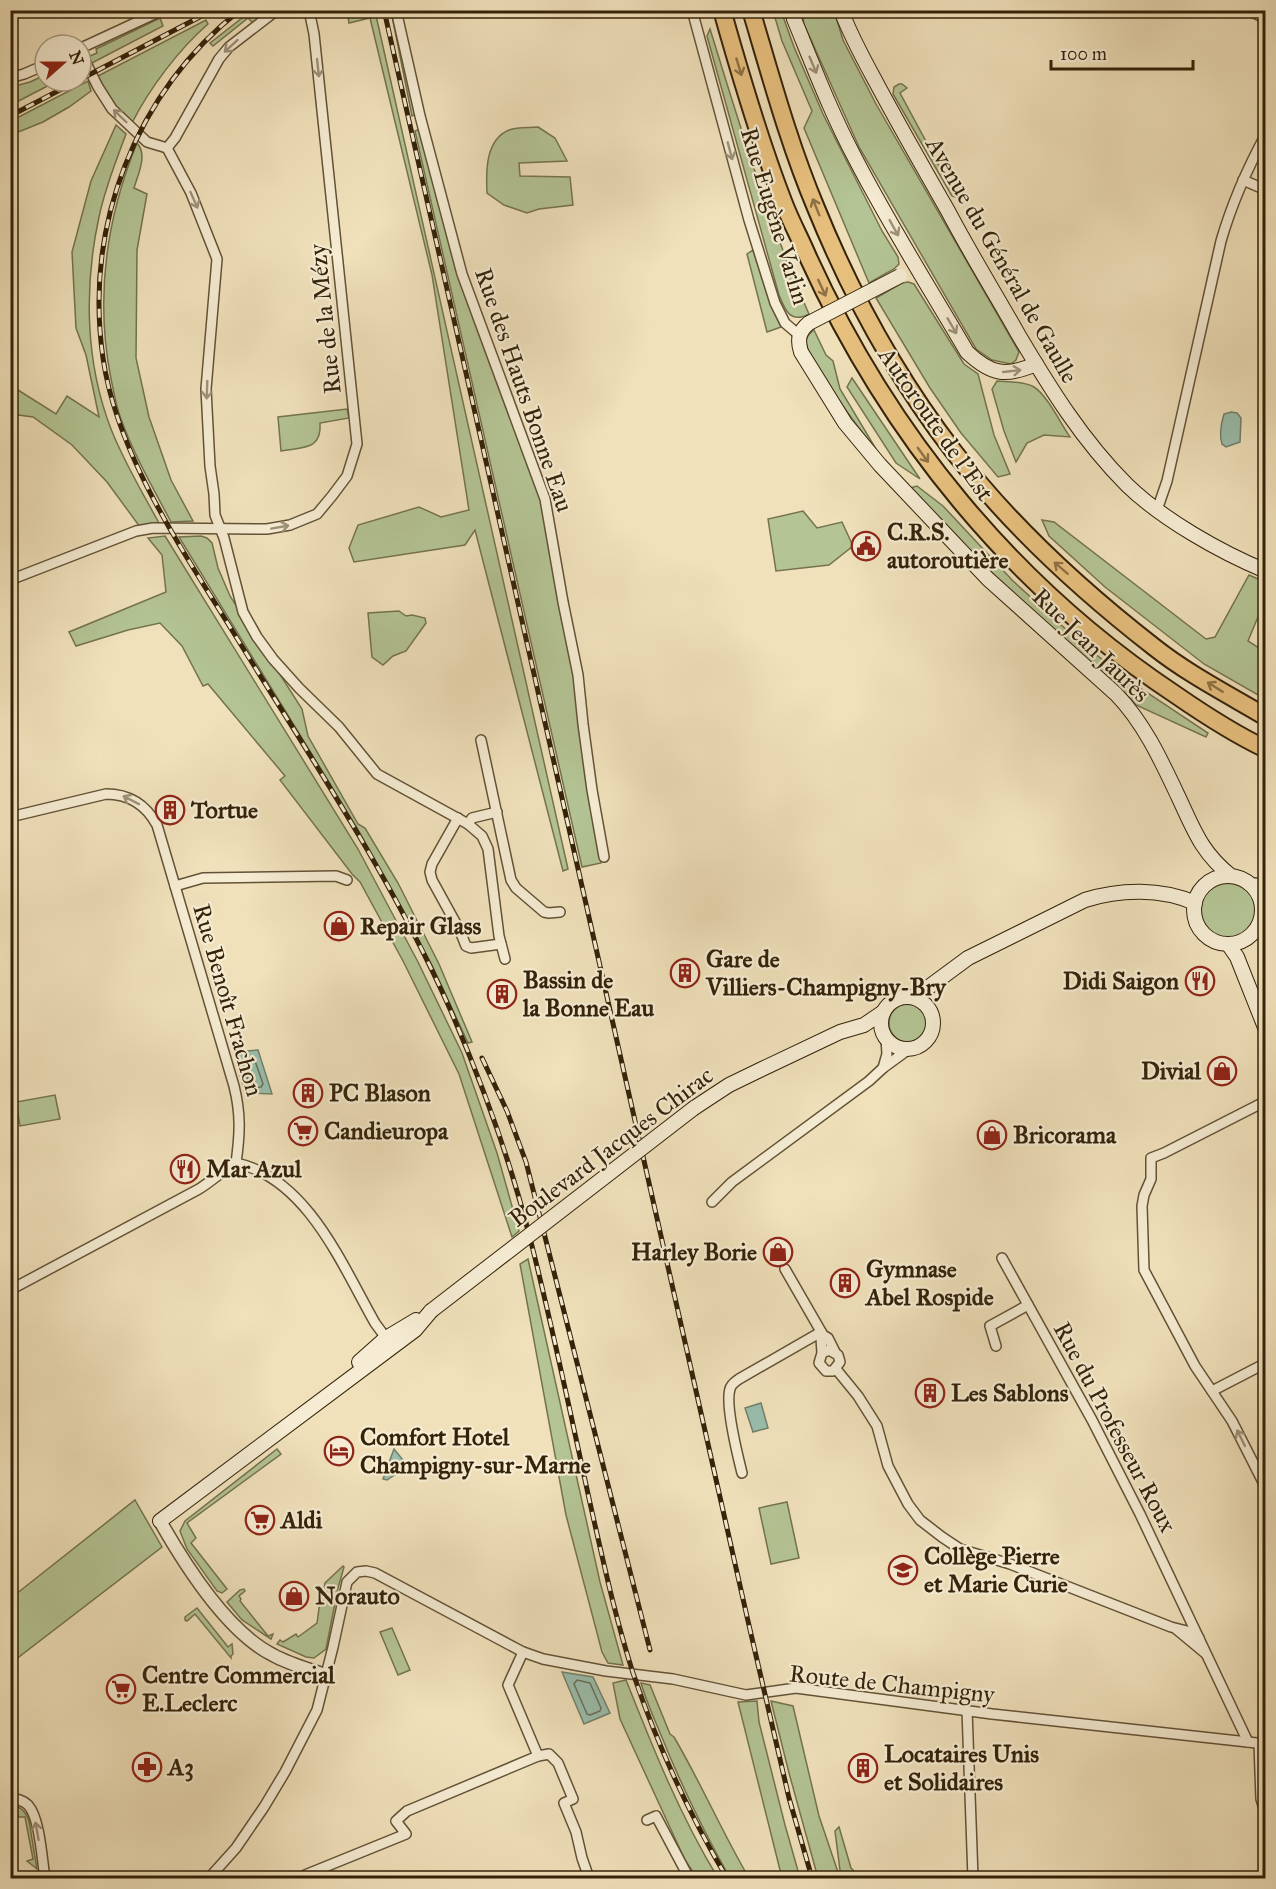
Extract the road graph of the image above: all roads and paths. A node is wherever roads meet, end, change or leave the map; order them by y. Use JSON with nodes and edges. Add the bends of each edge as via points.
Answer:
{"nodes":[{"id":1,"x":163,"y":10,"type":"edge"},
{"id":2,"x":277,"y":10,"type":"edge"},
{"id":3,"x":309,"y":10,"type":"edge"},
{"id":4,"x":396,"y":10,"type":"edge"},
{"id":5,"x":722,"y":10,"type":"edge"},
{"id":6,"x":751,"y":10,"type":"edge"},
{"id":7,"x":792,"y":10,"type":"edge"},
{"id":8,"x":842,"y":10,"type":"edge"},
{"id":9,"x":1248,"y":10,"type":"edge"},
{"id":10,"x":693,"y":12,"type":"edge"},
{"id":11,"x":1266,"y":19,"type":"edge"},
{"id":12,"x":93,"y":42,"type":"edge"},
{"id":13,"x":33,"y":70,"type":"edge"},
{"id":14,"x":93,"y":77,"type":"edge"},
{"id":15,"x":10,"y":78,"type":"edge"},
{"id":16,"x":1266,"y":134,"type":"edge"},
{"id":17,"x":167,"y":148,"type":"junction"},
{"id":18,"x":1243,"y":180,"type":"junction"},
{"id":19,"x":1266,"y":190,"type":"edge"},
{"id":20,"x":908,"y":254,"type":"junction"},
{"id":21,"x":900,"y":276,"type":"junction"},
{"id":22,"x":924,"y":277,"type":"junction"},
{"id":23,"x":799,"y":335,"type":"junction"},
{"id":24,"x":1036,"y":364,"type":"junction"},
{"id":25,"x":1157,"y":510,"type":"junction"},
{"id":26,"x":221,"y":530,"type":"junction"},
{"id":27,"x":1266,"y":571,"type":"edge"},
{"id":28,"x":988,"y":579,"type":"joint"},
{"id":29,"x":10,"y":580,"type":"edge"},
{"id":30,"x":1266,"y":717,"type":"edge"},
{"id":31,"x":481,"y":740,"type":"dead end"},
{"id":32,"x":1266,"y":749,"type":"edge"},
{"id":33,"x":497,"y":812,"type":"junction"},
{"id":34,"x":10,"y":817,"type":"edge"},
{"id":35,"x":458,"y":818,"type":"junction"},
{"id":36,"x":468,"y":824,"type":"junction"},
{"id":37,"x":1202,"y":848,"type":"junction"},
{"id":38,"x":604,"y":857,"type":"dead end"},
{"id":39,"x":510,"y":875,"type":"junction"},
{"id":40,"x":1231,"y":876,"type":"junction"},
{"id":41,"x":492,"y":879,"type":"junction"},
{"id":42,"x":347,"y":880,"type":"dead end"},
{"id":43,"x":1207,"y":883,"type":"junction"},
{"id":44,"x":1250,"y":884,"type":"junction"},
{"id":45,"x":176,"y":886,"type":"junction"},
{"id":46,"x":1266,"y":886,"type":"edge"},
{"id":47,"x":1195,"y":903,"type":"junction"},
{"id":48,"x":1264,"y":908,"type":"edge"},
{"id":49,"x":561,"y":912,"type":"dead end"},
{"id":50,"x":1244,"y":940,"type":"junction"},
{"id":51,"x":501,"y":944,"type":"junction"},
{"id":52,"x":1228,"y":944,"type":"junction"},
{"id":53,"x":505,"y":959,"type":"dead end"},
{"id":54,"x":938,"y":981,"type":"junction"},
{"id":55,"x":912,"y":997,"type":"junction"},
{"id":56,"x":1266,"y":1005,"type":"edge"},
{"id":57,"x":883,"y":1012,"type":"junction"},
{"id":58,"x":932,"y":1014,"type":"junction"},
{"id":59,"x":864,"y":1025,"type":"junction"},
{"id":60,"x":1266,"y":1030,"type":"edge"},
{"id":61,"x":884,"y":1036,"type":"junction"},
{"id":62,"x":909,"y":1050,"type":"junction"},
{"id":63,"x":883,"y":1068,"type":"junction"},
{"id":64,"x":1266,"y":1101,"type":"edge"},
{"id":65,"x":236,"y":1163,"type":"junction"},
{"id":66,"x":712,"y":1202,"type":"dead end"},
{"id":67,"x":1002,"y":1258,"type":"dead end"},
{"id":68,"x":785,"y":1269,"type":"dead end"},
{"id":69,"x":10,"y":1290,"type":"edge"},
{"id":70,"x":1028,"y":1305,"type":"junction"},
{"id":71,"x":822,"y":1334,"type":"junction"},
{"id":72,"x":390,"y":1342,"type":"junction"},
{"id":73,"x":996,"y":1346,"type":"dead end"},
{"id":74,"x":836,"y":1352,"type":"junction"},
{"id":75,"x":822,"y":1353,"type":"junction"},
{"id":76,"x":1266,"y":1363,"type":"edge"},
{"id":77,"x":836,"y":1369,"type":"junction"},
{"id":78,"x":353,"y":1371,"type":"junction"},
{"id":79,"x":1212,"y":1391,"type":"junction"},
{"id":80,"x":324,"y":1398,"type":"junction"},
{"id":81,"x":295,"y":1419,"type":"junction"},
{"id":82,"x":742,"y":1473,"type":"dead end"},
{"id":83,"x":1266,"y":1488,"type":"edge"},
{"id":84,"x":160,"y":1521,"type":"joint"},
{"id":85,"x":1189,"y":1617,"type":"junction"},
{"id":86,"x":1186,"y":1634,"type":"junction"},
{"id":87,"x":1199,"y":1638,"type":"junction"},
{"id":88,"x":523,"y":1652,"type":"junction"},
{"id":89,"x":1207,"y":1654,"type":"junction"},
{"id":90,"x":325,"y":1675,"type":"junction"},
{"id":91,"x":967,"y":1710,"type":"junction"},
{"id":92,"x":1258,"y":1743,"type":"edge"},
{"id":93,"x":538,"y":1756,"type":"junction"},
{"id":94,"x":10,"y":1798,"type":"edge"},
{"id":95,"x":1266,"y":1815,"type":"edge"},
{"id":96,"x":647,"y":1820,"type":"dead end"},
{"id":97,"x":305,"y":1876,"type":"edge"},
{"id":98,"x":45,"y":1878,"type":"edge"},
{"id":99,"x":209,"y":1878,"type":"edge"},
{"id":100,"x":295,"y":1878,"type":"edge"},
{"id":101,"x":589,"y":1878,"type":"edge"},
{"id":102,"x":689,"y":1878,"type":"edge"},
{"id":103,"x":973,"y":1878,"type":"edge"}],
"edges":[{"from":1,"to":12,"type":"street"},
{"from":2,"to":17,"type":"street","one_way":true,"via":[[219,58]]},
{"from":3,"to":26,"type":"street","name":"Rue de la Mézy","via":[[357,444],[347,476],[317,514],[267,529]]},
{"from":4,"to":38,"type":"street","name":"Rue des Hauts Bonne Eau","via":[[462,274],[545,499],[579,675]]},
{"from":5,"to":32,"type":"highway","name":"Autoroute de l’Est","one_way":true,"via":[[783,202],[825,295],[862,363],[935,472],[1023,571],[1082,625],[1139,671]]},
{"from":30,"to":6,"type":"highway","name":"Autoroute de l’Est","one_way":true,"via":[[1155,648],[1054,562],[1023,532],[919,404],[868,319],[816,208],[782,116]]},
{"from":7,"to":20,"type":"main road","one_way":true,"via":[[854,156]]},
{"from":8,"to":24,"type":"main road","name":"Avenue du Général de Gaulle","via":[[850,35],[907,141]]},
{"from":9,"to":11,"type":"street"},
{"from":10,"to":23,"type":"street","name":"Rue Eugène Varlin","one_way":true,"via":[[775,303],[785,323]]},
{"from":13,"to":15,"type":"street"},
{"from":17,"to":14,"type":"street","one_way":true,"via":[[147,142],[112,109]]},
{"from":16,"to":18,"type":"street"},
{"from":17,"to":26,"type":"street","one_way":true,"via":[[191,193],[217,259],[206,389],[215,515]]},
{"from":18,"to":19,"type":"street"},
{"from":18,"to":25,"type":"street","via":[[1221,241],[1167,481]]},
{"from":20,"to":21,"type":"main road","via":[[907,266]]},
{"from":20,"to":22,"type":"main road"},
{"from":21,"to":22,"type":"main road"},
{"from":21,"to":23,"type":"main road","bridge":true,"via":[[809,323]]},
{"from":22,"to":24,"type":"main road","one_way":true,"via":[[976,361],[1007,374]]},
{"from":23,"to":28,"type":"main road","name":"Rue Eugène Varlin","via":[[801,352],[845,423]]},
{"from":24,"to":25,"type":"main road","name":"Avenue du Général de Gaulle","via":[[1089,442],[1128,486]]},
{"from":25,"to":27,"type":"main road","name":"Avenue du Général de Gaulle","via":[[1204,540]]},
{"from":26,"to":29,"type":"street","name":"Rue de la Mézy","via":[[136,531]]},
{"from":26,"to":35,"type":"street","via":[[243,612],[273,659],[339,727],[377,774]]},
{"from":28,"to":37,"type":"main road","name":"Rue Jean Jaurès","via":[[1130,709],[1160,759]]},
{"from":31,"to":33,"type":"street"},
{"from":33,"to":36,"type":"street","via":[[472,818]]},
{"from":33,"to":39,"type":"street"},
{"from":45,"to":34,"type":"street","name":"Rue Benoît Frachon","one_way":true,"via":[[157,825],[145,808],[131,798],[106,794]]},
{"from":35,"to":36,"type":"street"},
{"from":35,"to":51,"type":"street","via":[[432,864],[432,880],[466,946]]},
{"from":36,"to":41,"type":"street","via":[[486,842]]},
{"from":37,"to":40,"type":"main road","name":"Rue Jean Jaurès"},
{"from":37,"to":43,"type":"main road","name":"Rue Jean Jaurès"},
{"from":39,"to":41,"type":"street"},
{"from":39,"to":49,"type":"street","via":[[516,888],[544,912]]},
{"from":40,"to":43,"type":"main road"},
{"from":40,"to":44,"type":"main road","name":"Rue Jean Jaurès"},
{"from":41,"to":51,"type":"street"},
{"from":42,"to":45,"type":"street","via":[[336,876],[203,878]]},
{"from":43,"to":47,"type":"main road"},
{"from":44,"to":46,"type":"street"},
{"from":44,"to":48,"type":"main road"},
{"from":45,"to":65,"type":"street","name":"Rue Benoît Frachon","via":[[238,1104]]},
{"from":47,"to":52,"type":"main road","via":[[1196,921],[1202,931],[1211,939]]},
{"from":47,"to":54,"type":"main road","name":"Boulevard Jacques Chirac","via":[[1146,892],[1105,894],[1085,900],[968,958]]},
{"from":48,"to":50,"type":"main road","via":[[1254,932]]},
{"from":50,"to":52,"type":"main road"},
{"from":50,"to":56,"type":"main road"},
{"from":51,"to":53,"type":"street"},
{"from":52,"to":60,"type":"main road"},
{"from":54,"to":55,"type":"main road","name":"Boulevard Jacques Chirac"},
{"from":54,"to":58,"type":"main road"},
{"from":55,"to":57,"type":"main road","name":"Boulevard Jacques Chirac","via":[[892,1001]]},
{"from":55,"to":58,"type":"main road","via":[[924,1003]]},
{"from":57,"to":59,"type":"main road","name":"Boulevard Jacques Chirac"},
{"from":57,"to":61,"type":"main road","via":[[880,1024]]},
{"from":58,"to":62,"type":"main road","via":[[930,1036]]},
{"from":59,"to":61,"type":"main road"},
{"from":59,"to":72,"type":"main road","name":"Boulevard Jacques Chirac","bridge":true,"via":[[840,1032],[729,1085],[694,1108],[431,1311],[415,1330]]},
{"from":61,"to":62,"type":"main road","via":[[898,1048]]},
{"from":61,"to":63,"type":"street","via":[[887,1054]]},
{"from":62,"to":63,"type":"street"},
{"from":63,"to":66,"type":"street","via":[[732,1182]]},
{"from":64,"to":79,"type":"street","via":[[1151,1158],[1150,1183],[1143,1199],[1143,1266]]},
{"from":65,"to":69,"type":"street","via":[[199,1189]]},
{"from":65,"to":72,"type":"street","via":[[279,1182],[298,1198]]},
{"from":67,"to":70,"type":"street","name":"Rue du Professeur Roux"},
{"from":68,"to":71,"type":"street"},
{"from":70,"to":73,"type":"street","via":[[990,1326]]},
{"from":70,"to":85,"type":"street","name":"Rue du Professeur Roux","via":[[1140,1514]]},
{"from":71,"to":74,"type":"street"},
{"from":71,"to":75,"type":"street"},
{"from":71,"to":82,"type":"street","via":[[732,1385],[729,1401]]},
{"from":72,"to":78,"type":"main road","name":"Boulevard Jacques Chirac"},
{"from":72,"to":80,"type":"main road"},
{"from":74,"to":75,"type":"street"},
{"from":74,"to":77,"type":"street","via":[[840,1362]]},
{"from":75,"to":77,"type":"street","via":[[820,1367],[826,1371]]},
{"from":76,"to":79,"type":"street"},
{"from":77,"to":86,"type":"street","via":[[877,1426],[888,1466],[908,1504],[920,1520],[942,1537],[960,1549],[1011,1564]]},
{"from":78,"to":80,"type":"main road"},
{"from":78,"to":81,"type":"main road","via":[[323,1389]]},
{"from":83,"to":79,"type":"street","one_way":true},
{"from":80,"to":81,"type":"main road"},
{"from":81,"to":84,"type":"main road"},
{"from":84,"to":90,"type":"street","via":[[178,1554],[240,1632],[271,1654]]},
{"from":85,"to":86,"type":"street"},
{"from":85,"to":87,"type":"street","name":"Rue du Professeur Roux"},
{"from":86,"to":87,"type":"street"},
{"from":86,"to":89,"type":"street"},
{"from":87,"to":89,"type":"street","name":"Rue du Professeur Roux"},
{"from":88,"to":90,"type":"street","name":"Route de Champigny","via":[[375,1573],[357,1572],[345,1586]]},
{"from":88,"to":91,"type":"street","name":"Route de Champigny","via":[[543,1659],[746,1695],[796,1689]]},
{"from":88,"to":93,"type":"street","via":[[508,1685]]},
{"from":89,"to":92,"type":"street","name":"Rue du Professeur Roux"},
{"from":90,"to":99,"type":"street","via":[[317,1710],[285,1773],[236,1848]]},
{"from":91,"to":92,"type":"street","name":"Route de Champigny"},
{"from":91,"to":103,"type":"street"},
{"from":92,"to":95,"type":"street","via":[[1261,1799]]},
{"from":93,"to":97,"type":"street","via":[[407,1811],[396,1821],[406,1834]]},
{"from":93,"to":101,"type":"street","via":[[549,1754],[558,1763],[573,1799],[564,1803]]},
{"from":98,"to":94,"type":"street","one_way":true,"via":[[35,1819],[22,1800]]},
{"from":96,"to":102,"type":"street","via":[[656,1816]]},
{"from":97,"to":100,"type":"street"}]}
